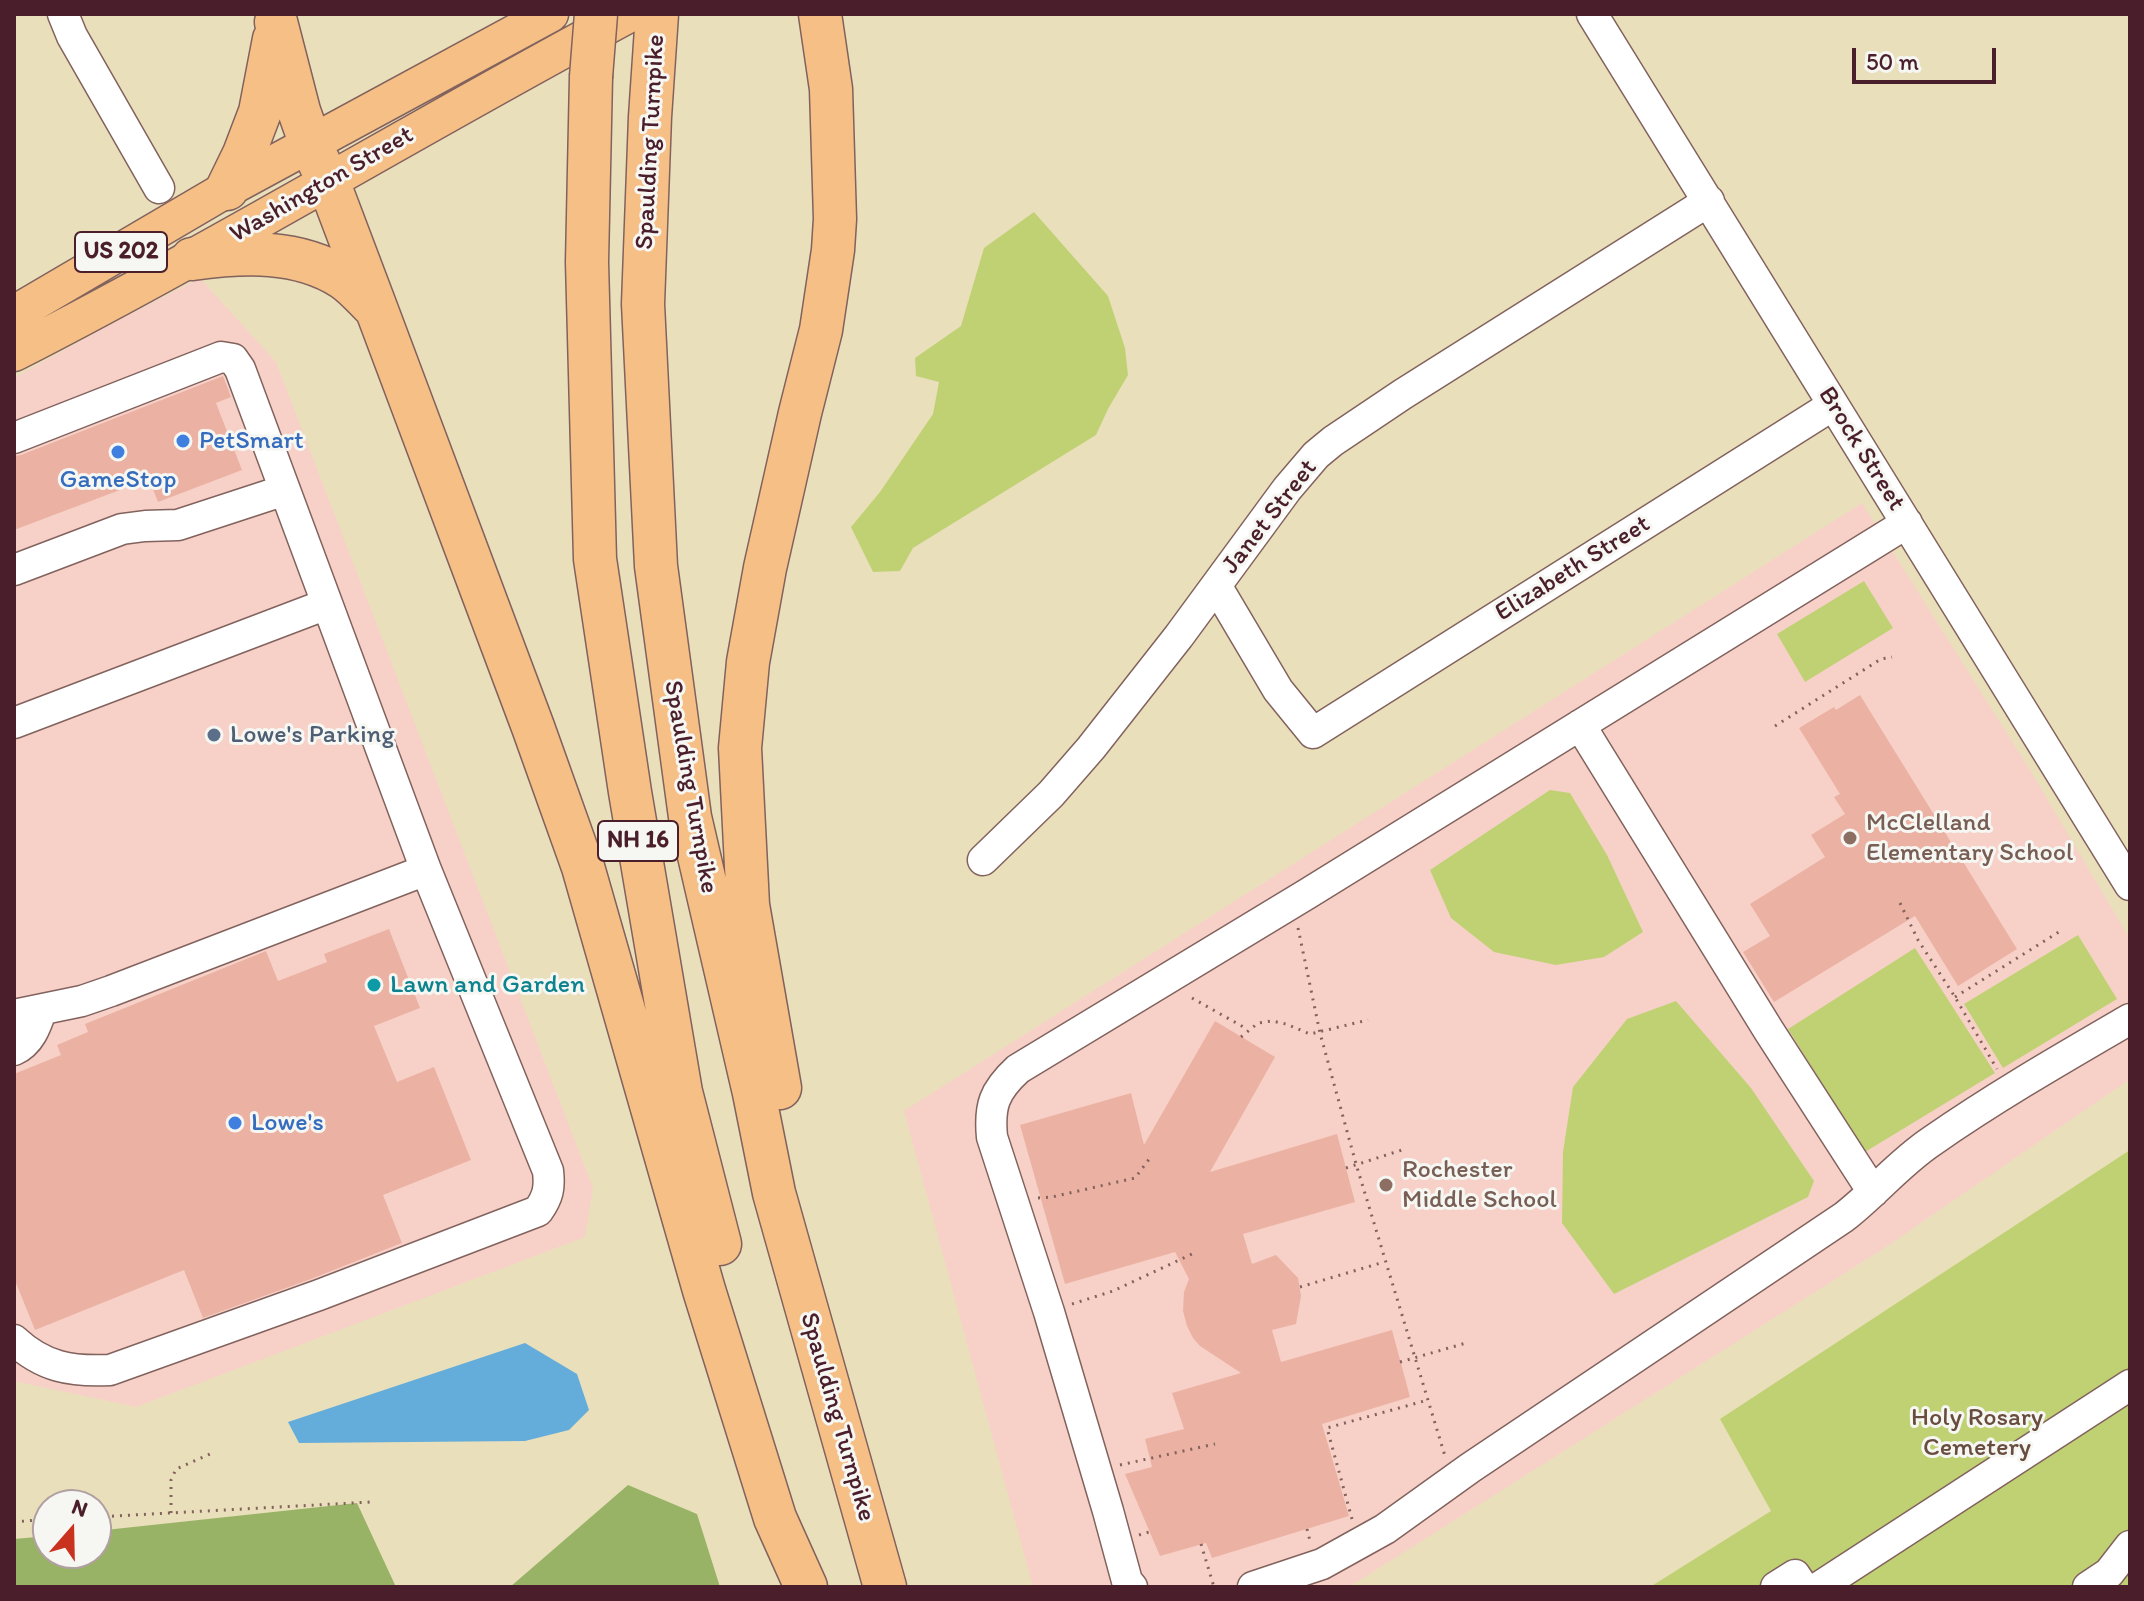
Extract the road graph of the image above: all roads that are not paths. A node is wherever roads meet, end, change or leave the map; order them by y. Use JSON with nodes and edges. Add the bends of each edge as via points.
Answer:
{"nodes":[{"id":1,"x":63,"y":14,"type":"edge"},
{"id":2,"x":550,"y":14,"type":"edge"},
{"id":3,"x":596,"y":14,"type":"edge"},
{"id":4,"x":629,"y":14,"type":"edge"},
{"id":5,"x":820,"y":14,"type":"edge"},
{"id":6,"x":841,"y":14,"type":"edge"},
{"id":7,"x":1592,"y":14,"type":"edge"},
{"id":8,"x":276,"y":18,"type":"edge"},
{"id":9,"x":656,"y":30,"type":"edge"},
{"id":10,"x":831,"y":89,"type":"junction"},
{"id":11,"x":320,"y":163,"type":"junction"},
{"id":12,"x":159,"y":188,"type":"dead end"},
{"id":13,"x":227,"y":189,"type":"junction"},
{"id":14,"x":1709,"y":201,"type":"junction"},
{"id":15,"x":192,"y":259,"type":"junction"},
{"id":16,"x":376,"y":308,"type":"junction"},
{"id":17,"x":14,"y":314,"type":"edge"},
{"id":18,"x":14,"y":353,"type":"edge"},
{"id":19,"x":1833,"y":405,"type":"junction"},
{"id":20,"x":14,"y":438,"type":"edge"},
{"id":21,"x":285,"y":490,"type":"junction"},
{"id":22,"x":1907,"y":523,"type":"junction"},
{"id":23,"x":14,"y":570,"type":"edge"},
{"id":24,"x":1217,"y":587,"type":"junction"},
{"id":25,"x":327,"y":604,"type":"junction"},
{"id":26,"x":14,"y":723,"type":"edge"},
{"id":27,"x":1580,"y":725,"type":"junction"},
{"id":28,"x":983,"y":860,"type":"dead end"},
{"id":29,"x":426,"y":870,"type":"junction"},
{"id":30,"x":2130,"y":885,"type":"edge"},
{"id":31,"x":27,"y":1013,"type":"edge"},
{"id":32,"x":2130,"y":1019,"type":"edge"},
{"id":33,"x":14,"y":1050,"type":"edge"},
{"id":34,"x":1873,"y":1192,"type":"junction"},
{"id":35,"x":774,"y":1193,"type":"junction"},
{"id":36,"x":14,"y":1340,"type":"edge"},
{"id":37,"x":2130,"y":1385,"type":"edge"},
{"id":38,"x":2130,"y":1546,"type":"edge"},
{"id":39,"x":2109,"y":1580,"type":"edge"},
{"id":40,"x":806,"y":1587,"type":"edge"},
{"id":41,"x":816,"y":1587,"type":"edge"},
{"id":42,"x":885,"y":1587,"type":"edge"},
{"id":43,"x":1132,"y":1587,"type":"edge"},
{"id":44,"x":1253,"y":1587,"type":"edge"},
{"id":45,"x":1776,"y":1587,"type":"edge"},
{"id":46,"x":1803,"y":1587,"type":"edge"},
{"id":47,"x":1819,"y":1587,"type":"edge"}],
"edges":[{"from":1,"to":12,"type":"street"},
{"from":2,"to":11,"type":"main road","name":"Washington Street"},
{"from":3,"to":41,"type":"highway","number":"NH 16","bridge":true,"via":[[587,262],[595,559],[681,1092]]},
{"from":4,"to":11,"type":"main road","name":"Washington Street","number":"US 202","via":[[467,102]]},
{"from":5,"to":10,"type":"highway"},
{"from":6,"to":10,"type":"highway"},
{"from":7,"to":14,"type":"street","name":"Brock Street"},
{"from":8,"to":11,"type":"highway","via":[[299,111]]},
{"from":8,"to":13,"type":"highway","via":[[260,112]]},
{"from":9,"to":35,"type":"highway","name":"Spaulding Turnpike","number":"NH 16","via":[[643,304],[656,566],[690,817]]},
{"from":10,"to":35,"type":"highway","via":[[835,219],[827,297],[765,568],[740,748],[748,905],[783,1106]]},
{"from":11,"to":13,"type":"main road","name":"Washington Street"},
{"from":11,"to":15,"type":"main road","name":"Washington Street","number":"US 202"},
{"from":11,"to":16,"type":"highway"},
{"from":13,"to":17,"type":"main road","name":"Washington Street","number":"US 202"},
{"from":14,"to":19,"type":"street","name":"Brock Street"},
{"from":14,"to":24,"type":"street","name":"Janet Street","via":[[1333,441],[1302,470]]},
{"from":15,"to":16,"type":"highway","via":[[292,257],[344,279]]},
{"from":15,"to":18,"type":"main road","name":"Washington Street","number":"US 202"},
{"from":16,"to":40,"type":"highway","via":[[583,867],[713,1320],[775,1518]]},
{"from":19,"to":22,"type":"street","name":"Brock Street"},
{"from":19,"to":24,"type":"street","name":"Elizabeth Street","via":[[1313,733],[1278,690]]},
{"from":20,"to":21,"type":"street","via":[[221,357],[233,359]]},
{"from":21,"to":23,"type":"street","via":[[178,525],[122,529]]},
{"from":21,"to":25,"type":"street"},
{"from":22,"to":27,"type":"street"},
{"from":22,"to":30,"type":"street","name":"Brock Street"},
{"from":24,"to":28,"type":"street","name":"Janet Street","via":[[1091,748]]},
{"from":25,"to":26,"type":"street"},
{"from":25,"to":29,"type":"street"},
{"from":27,"to":34,"type":"street"},
{"from":27,"to":43,"type":"street","via":[[1004,1081],[992,1105],[992,1137]]},
{"from":29,"to":31,"type":"street","via":[[111,991]]},
{"from":29,"to":36,"type":"street","via":[[548,1171],[550,1187],[538,1211],[110,1370],[51,1365]]},
{"from":31,"to":33,"type":"street","via":[[30,1036]]},
{"from":32,"to":34,"type":"street","via":[[1931,1141]]},
{"from":34,"to":44,"type":"street","via":[[1844,1217],[1385,1529],[1322,1564]]},
{"from":35,"to":42,"type":"highway","name":"Spaulding Turnpike","number":"NH 16"},
{"from":37,"to":47,"type":"street"},
{"from":38,"to":39,"type":"street"},
{"from":45,"to":46,"type":"street","via":[[1795,1575]]}]}
